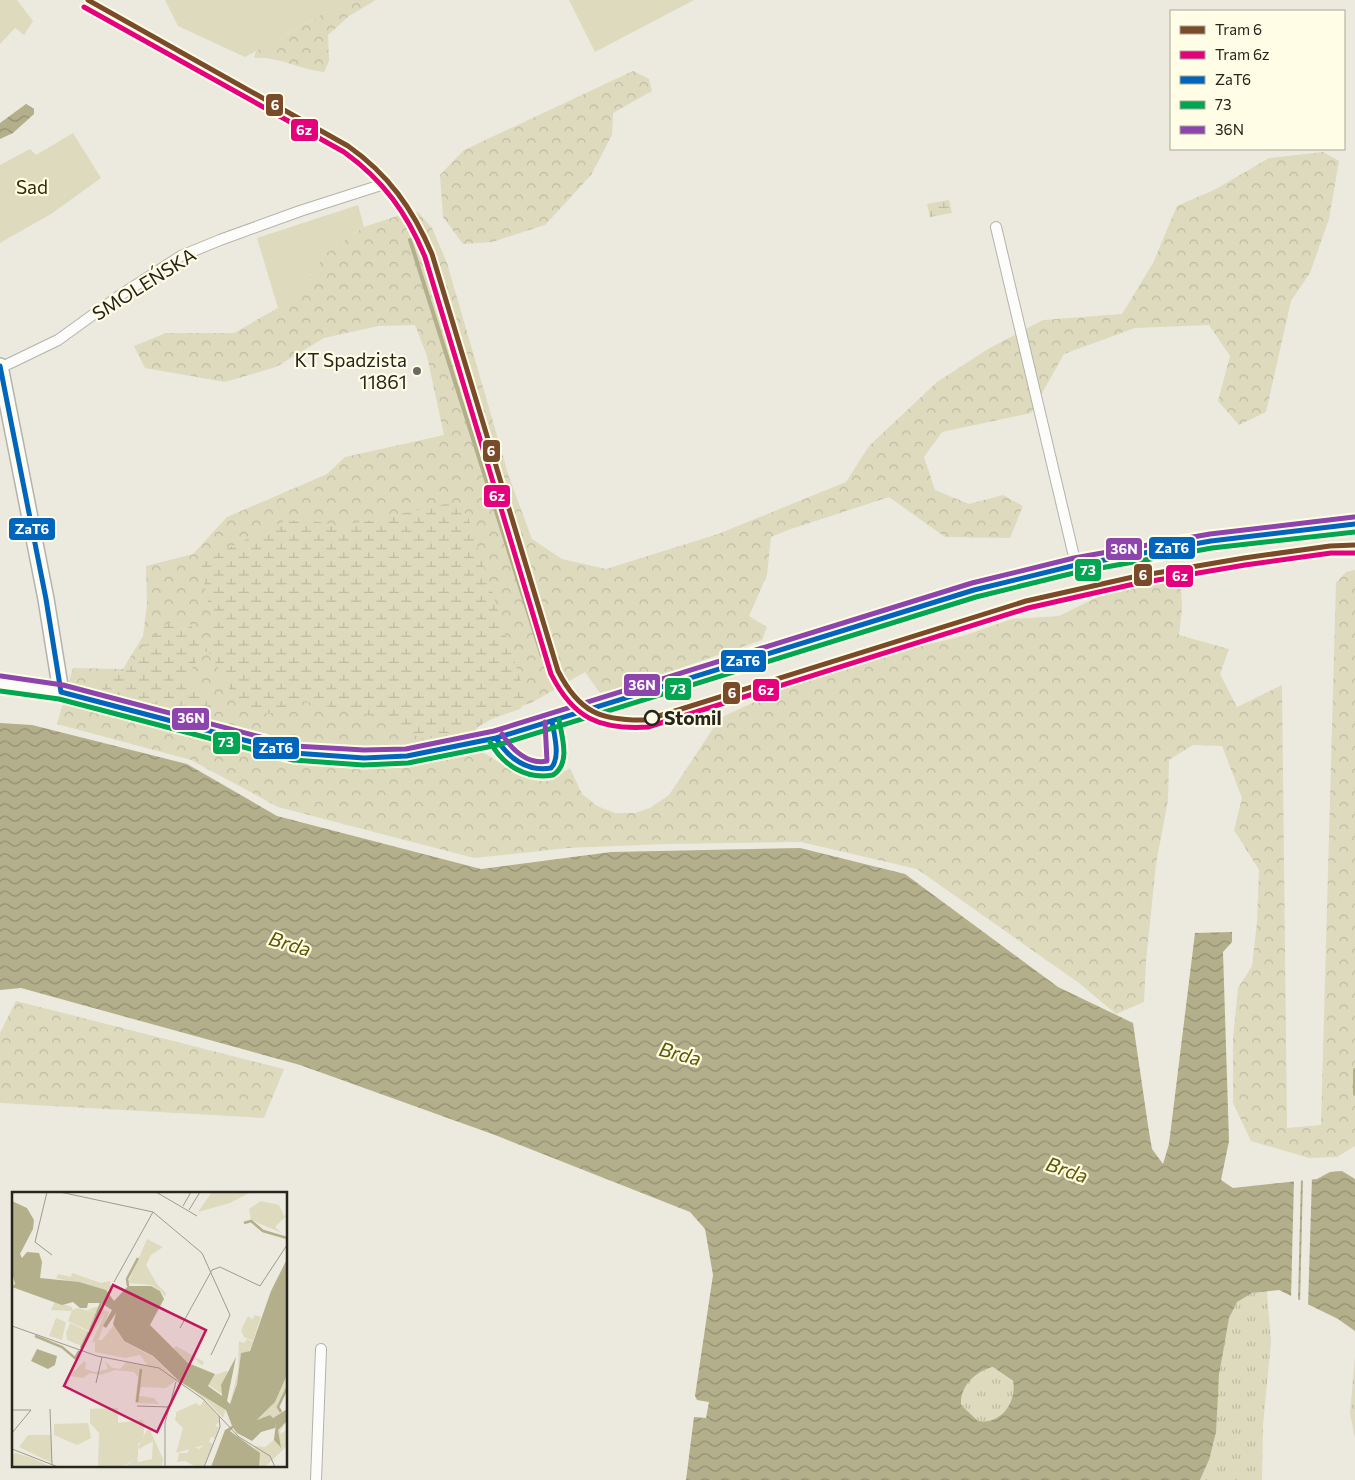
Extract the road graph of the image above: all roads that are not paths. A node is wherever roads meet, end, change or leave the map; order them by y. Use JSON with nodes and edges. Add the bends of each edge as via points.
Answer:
{"nodes":[{"id":1,"x":381,"y":185,"type":"dead end"},
{"id":2,"x":996,"y":227,"type":"dead end"},
{"id":3,"x":0,"y":367,"type":"edge"},
{"id":4,"x":1355,"y":524,"type":"edge"},
{"id":5,"x":1076,"y":565,"type":"junction"},
{"id":6,"x":0,"y":683,"type":"edge"},
{"id":7,"x":61,"y":692,"type":"junction"},
{"id":8,"x":321,"y":1349,"type":"dead end"},
{"id":9,"x":316,"y":1480,"type":"edge"}],
"edges":[{"from":1,"to":3,"type":"street","name":"SMOLEŃSKA","via":[[181,256],[58,340]]},
{"from":2,"to":5,"type":"street"},
{"from":3,"to":7,"type":"street","via":[[46,598]]},
{"from":4,"to":5,"type":"street","via":[[1214,541]]},
{"from":5,"to":7,"type":"street","via":[[974,590],[496,738],[407,756],[364,758],[294,753]]},
{"from":6,"to":7,"type":"street"},
{"from":8,"to":9,"type":"street"}]}
